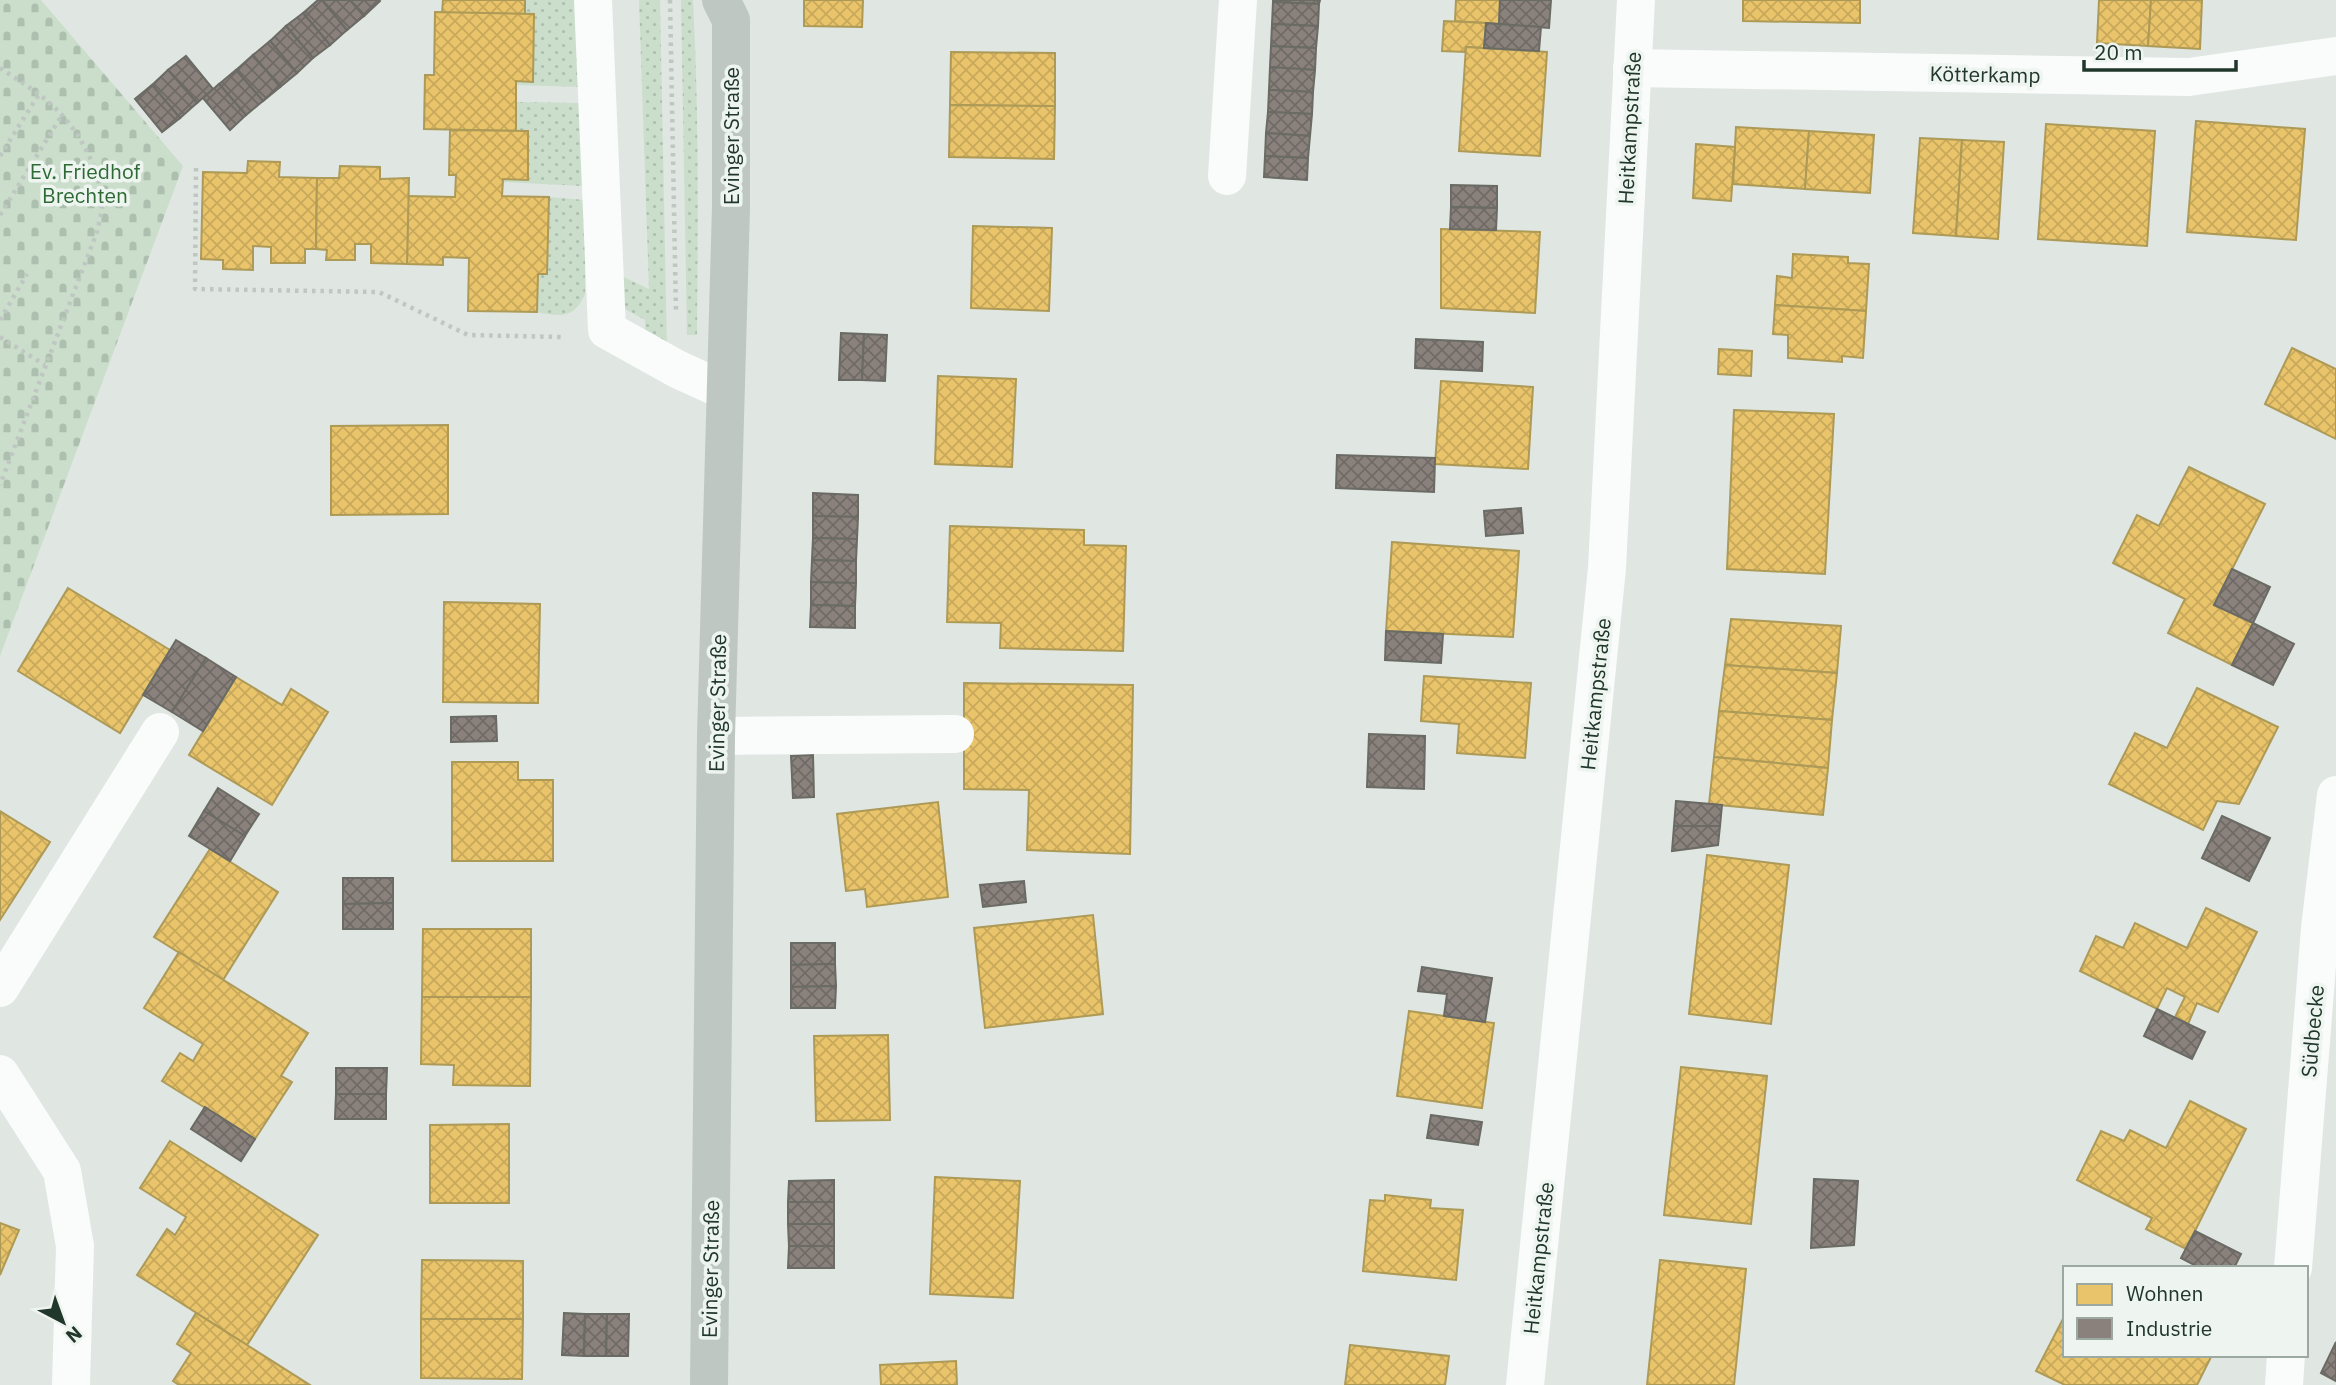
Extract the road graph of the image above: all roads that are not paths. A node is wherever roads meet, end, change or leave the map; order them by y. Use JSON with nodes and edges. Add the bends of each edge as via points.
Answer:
{"nodes":[{"id":1,"x":593,"y":0,"type":"edge"},
{"id":2,"x":1238,"y":0,"type":"edge"},
{"id":3,"x":1636,"y":0,"type":"edge"},
{"id":4,"x":731,"y":7,"type":"edge"},
{"id":5,"x":2336,"y":56,"type":"edge"},
{"id":6,"x":1632,"y":68,"type":"junction"},
{"id":7,"x":1227,"y":176,"type":"dead end"},
{"id":8,"x":725,"y":391,"type":"junction"},
{"id":9,"x":160,"y":732,"type":"dead end"},
{"id":10,"x":955,"y":734,"type":"dead end"},
{"id":11,"x":716,"y":736,"type":"junction"},
{"id":12,"x":2336,"y":795,"type":"edge"},
{"id":13,"x":0,"y":988,"type":"edge"},
{"id":14,"x":0,"y":1074,"type":"edge"},
{"id":15,"x":2293,"y":1266,"type":"edge"},
{"id":16,"x":2286,"y":1357,"type":"edge"},
{"id":17,"x":71,"y":1385,"type":"edge"},
{"id":18,"x":709,"y":1385,"type":"edge"},
{"id":19,"x":1525,"y":1385,"type":"edge"},
{"id":20,"x":2284,"y":1385,"type":"edge"}],
"edges":[{"from":1,"to":8,"type":"street","via":[[607,330]]},
{"from":2,"to":7,"type":"street"},
{"from":3,"to":6,"type":"street","name":"Heitkampstraße"},
{"from":4,"to":8,"type":"main road","name":"Evinger Straße"},
{"from":5,"to":6,"type":"street","name":"Kötterkamp","via":[[2189,77]]},
{"from":6,"to":19,"type":"street","name":"Heitkampstraße","via":[[1607,568]]},
{"from":8,"to":11,"type":"main road","name":"Evinger Straße"},
{"from":9,"to":13,"type":"street"},
{"from":10,"to":11,"type":"street"},
{"from":11,"to":18,"type":"main road","name":"Evinger Straße"},
{"from":12,"to":15,"type":"street","name":"Südbecke","via":[[2320,928]]},
{"from":14,"to":17,"type":"street","via":[[62,1171],[75,1246]]},
{"from":16,"to":20,"type":"street"}]}
